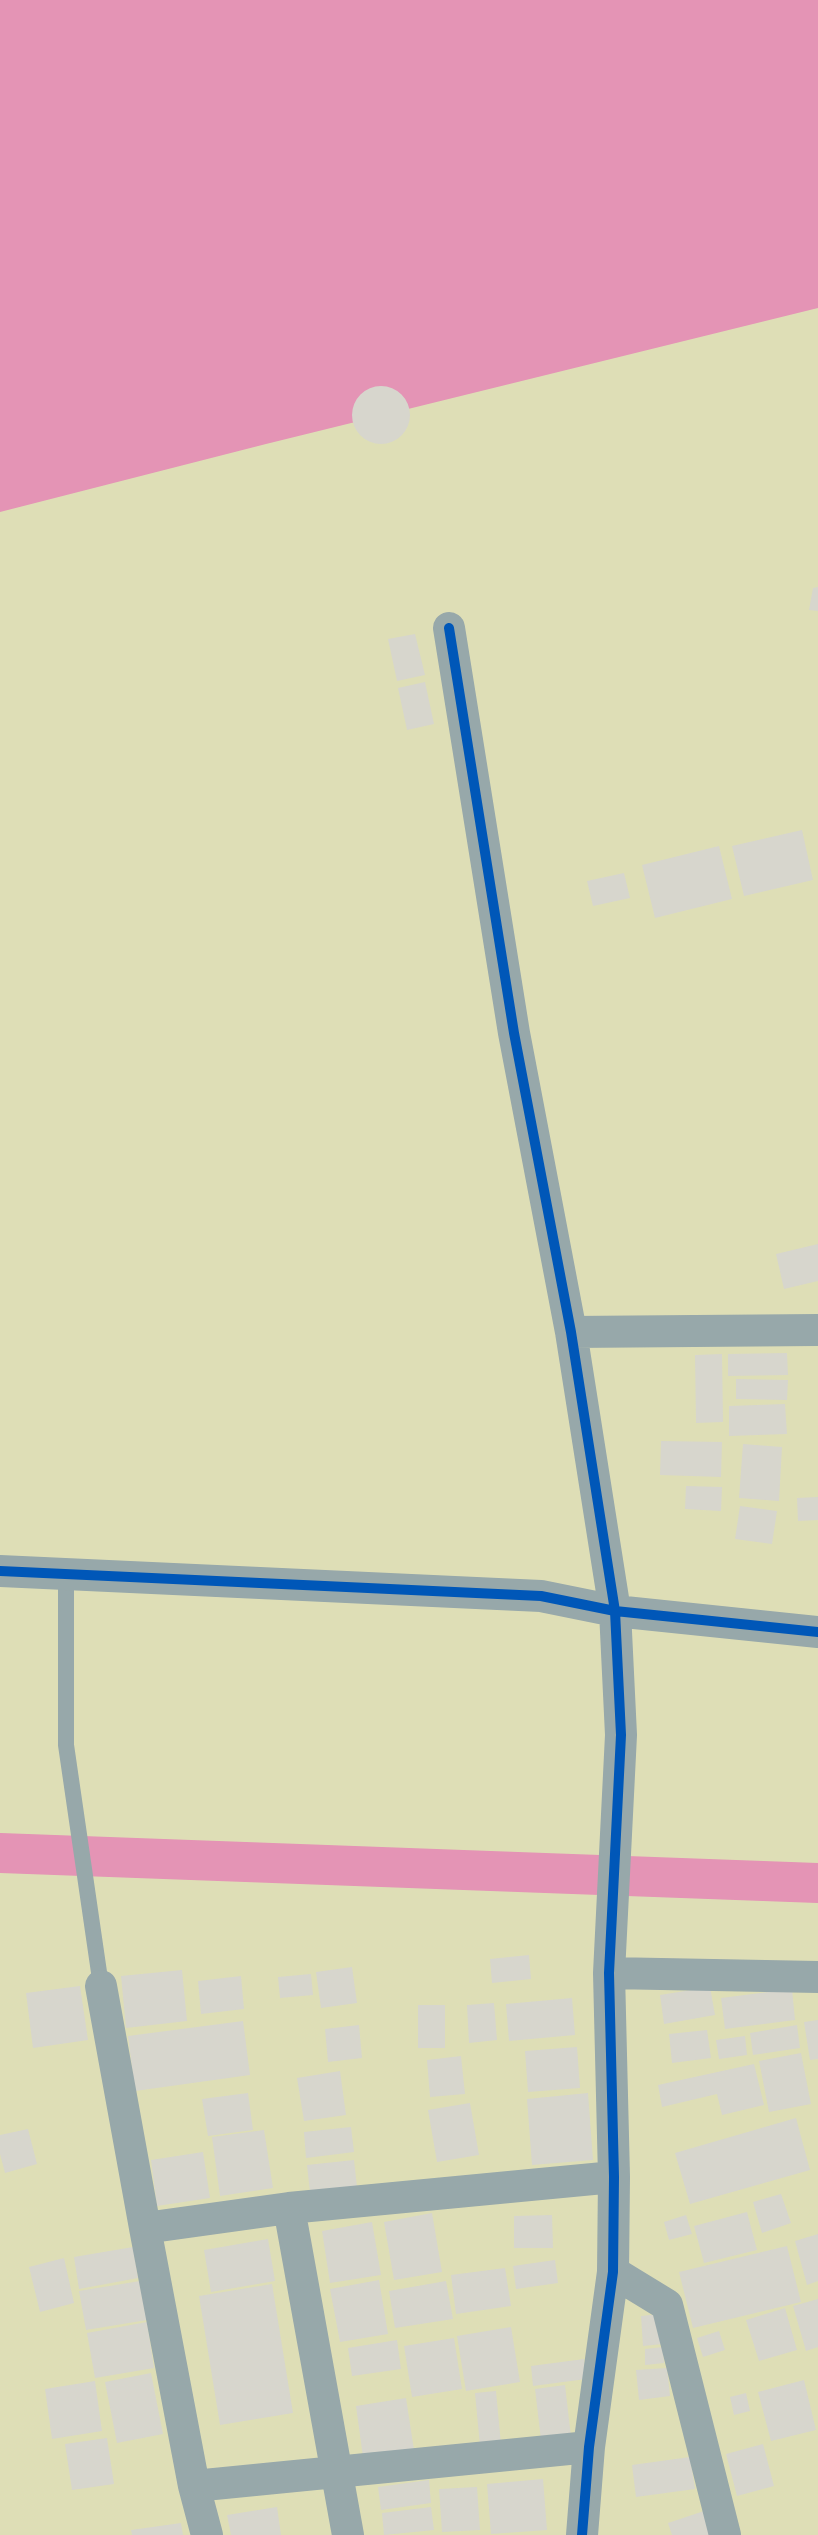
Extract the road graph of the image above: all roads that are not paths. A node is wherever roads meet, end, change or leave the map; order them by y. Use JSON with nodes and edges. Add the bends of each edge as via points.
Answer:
{"nodes":[{"id":1,"x":449,"y":628,"type":"dead end"},
{"id":2,"x":818,"y":1330,"type":"edge"},
{"id":3,"x":571,"y":1332,"type":"junction"},
{"id":4,"x":0,"y":1570,"type":"edge"},
{"id":5,"x":66,"y":1574,"type":"junction"},
{"id":6,"x":615,"y":1611,"type":"junction"},
{"id":7,"x":818,"y":1632,"type":"edge"},
{"id":8,"x":609,"y":1973,"type":"junction"},
{"id":9,"x":818,"y":1977,"type":"edge"},
{"id":10,"x":101,"y":1986,"type":"joint"},
{"id":11,"x":614,"y":2177,"type":"junction"},
{"id":12,"x":289,"y":2208,"type":"junction"},
{"id":13,"x":145,"y":2228,"type":"junction"},
{"id":14,"x":613,"y":2272,"type":"junction"},
{"id":15,"x":589,"y":2447,"type":"junction"},
{"id":16,"x":336,"y":2473,"type":"junction"},
{"id":17,"x":194,"y":2486,"type":"junction"},
{"id":18,"x":207,"y":2535,"type":"edge"},
{"id":19,"x":348,"y":2535,"type":"edge"},
{"id":20,"x":582,"y":2535,"type":"edge"},
{"id":21,"x":725,"y":2535,"type":"edge"}],
"edges":[{"from":1,"to":3,"type":"street","via":[[513,1033]]},
{"from":2,"to":3,"type":"street"},
{"from":3,"to":6,"type":"street"},
{"from":4,"to":5,"type":"street"},
{"from":5,"to":6,"type":"street","via":[[541,1596]]},
{"from":5,"to":10,"type":"lane","via":[[66,1745]]},
{"from":6,"to":7,"type":"street"},
{"from":6,"to":8,"type":"street","via":[[621,1735]]},
{"from":8,"to":9,"type":"street"},
{"from":8,"to":11,"type":"street"},
{"from":10,"to":13,"type":"street"},
{"from":11,"to":12,"type":"street"},
{"from":11,"to":14,"type":"street"},
{"from":12,"to":13,"type":"street"},
{"from":12,"to":16,"type":"street"},
{"from":13,"to":17,"type":"street"},
{"from":14,"to":15,"type":"street"},
{"from":14,"to":21,"type":"street","via":[[667,2305]]},
{"from":15,"to":16,"type":"street"},
{"from":15,"to":20,"type":"street"},
{"from":16,"to":17,"type":"street"},
{"from":16,"to":19,"type":"street"},
{"from":17,"to":18,"type":"street"}]}
